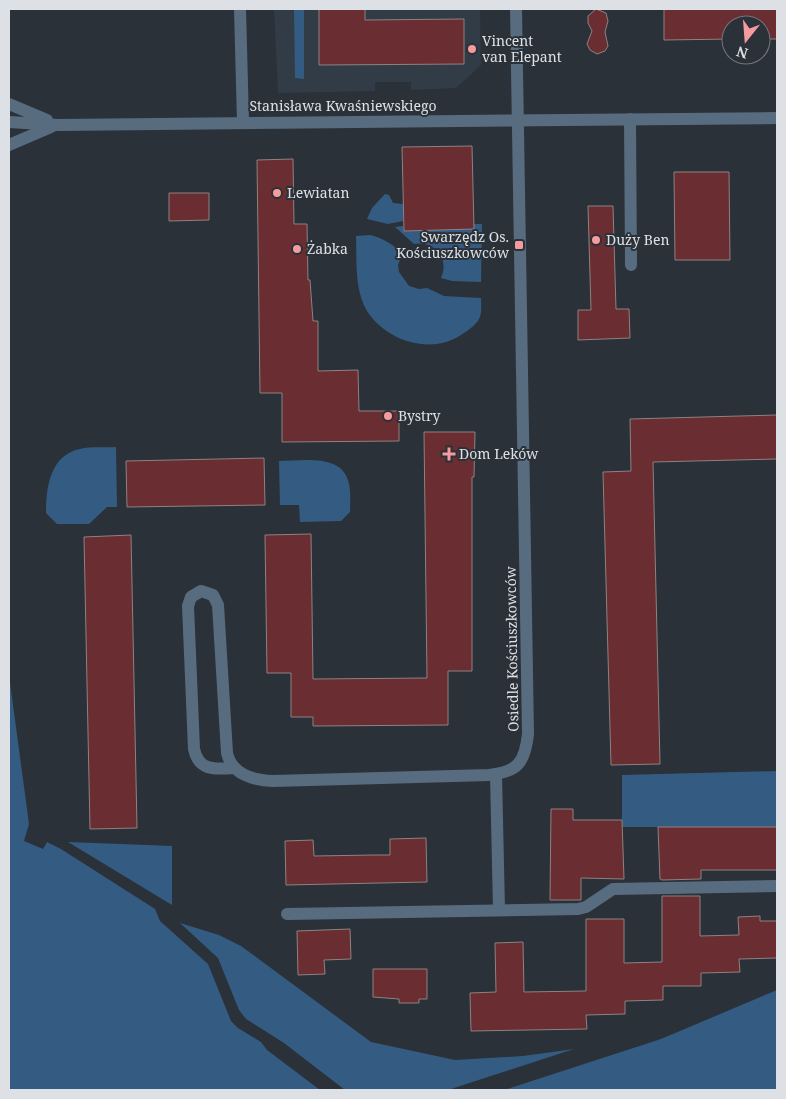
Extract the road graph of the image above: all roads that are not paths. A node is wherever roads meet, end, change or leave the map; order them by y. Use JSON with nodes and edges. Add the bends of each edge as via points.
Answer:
{"nodes":[{"id":1,"x":240,"y":9,"type":"edge"},
{"id":2,"x":516,"y":9,"type":"edge"},
{"id":3,"x":9,"y":104,"type":"edge"},
{"id":4,"x":777,"y":118,"type":"edge"},
{"id":5,"x":630,"y":119,"type":"junction"},
{"id":6,"x":517,"y":120,"type":"junction"},
{"id":7,"x":9,"y":122,"type":"edge"},
{"id":8,"x":243,"y":122,"type":"junction"},
{"id":9,"x":58,"y":125,"type":"junction"},
{"id":10,"x":9,"y":145,"type":"edge"},
{"id":11,"x":631,"y":266,"type":"dead end"},
{"id":12,"x":235,"y":768,"type":"junction"},
{"id":13,"x":496,"y":774,"type":"junction"},
{"id":14,"x":777,"y":886,"type":"edge"},
{"id":15,"x":499,"y":910,"type":"junction"},
{"id":16,"x":287,"y":914,"type":"dead end"}],
"edges":[{"from":1,"to":8,"type":"street"},
{"from":2,"to":6,"type":"street"},
{"from":3,"to":9,"type":"street"},
{"from":4,"to":5,"type":"street"},
{"from":5,"to":6,"type":"street"},
{"from":5,"to":11,"type":"street"},
{"from":6,"to":8,"type":"street","name":"Stanisława Kwaśniewskiego"},
{"from":6,"to":13,"type":"street","name":"Osiedle Kościuszkowców","via":[[528,734],[525,752],[518,766],[509,772]]},
{"from":7,"to":9,"type":"street","name":"Stanisława Kwaśniewskiego"},
{"from":8,"to":9,"type":"street","name":"Stanisława Kwaśniewskiego"},
{"from":9,"to":10,"type":"street","name":"Stanisława Kwaśniewskiego"},
{"from":12,"to":12,"type":"street","name":"Osiedle Kościuszkowców","via":[[227,753],[218,605],[212,595],[200,591],[191,597],[188,606],[194,749],[198,762],[204,766]]},
{"from":12,"to":13,"type":"street","name":"Osiedle Kościuszkowców","via":[[248,778],[273,781]]},
{"from":13,"to":15,"type":"street"},
{"from":14,"to":15,"type":"street","via":[[615,889],[580,909]]},
{"from":15,"to":16,"type":"street"}]}
